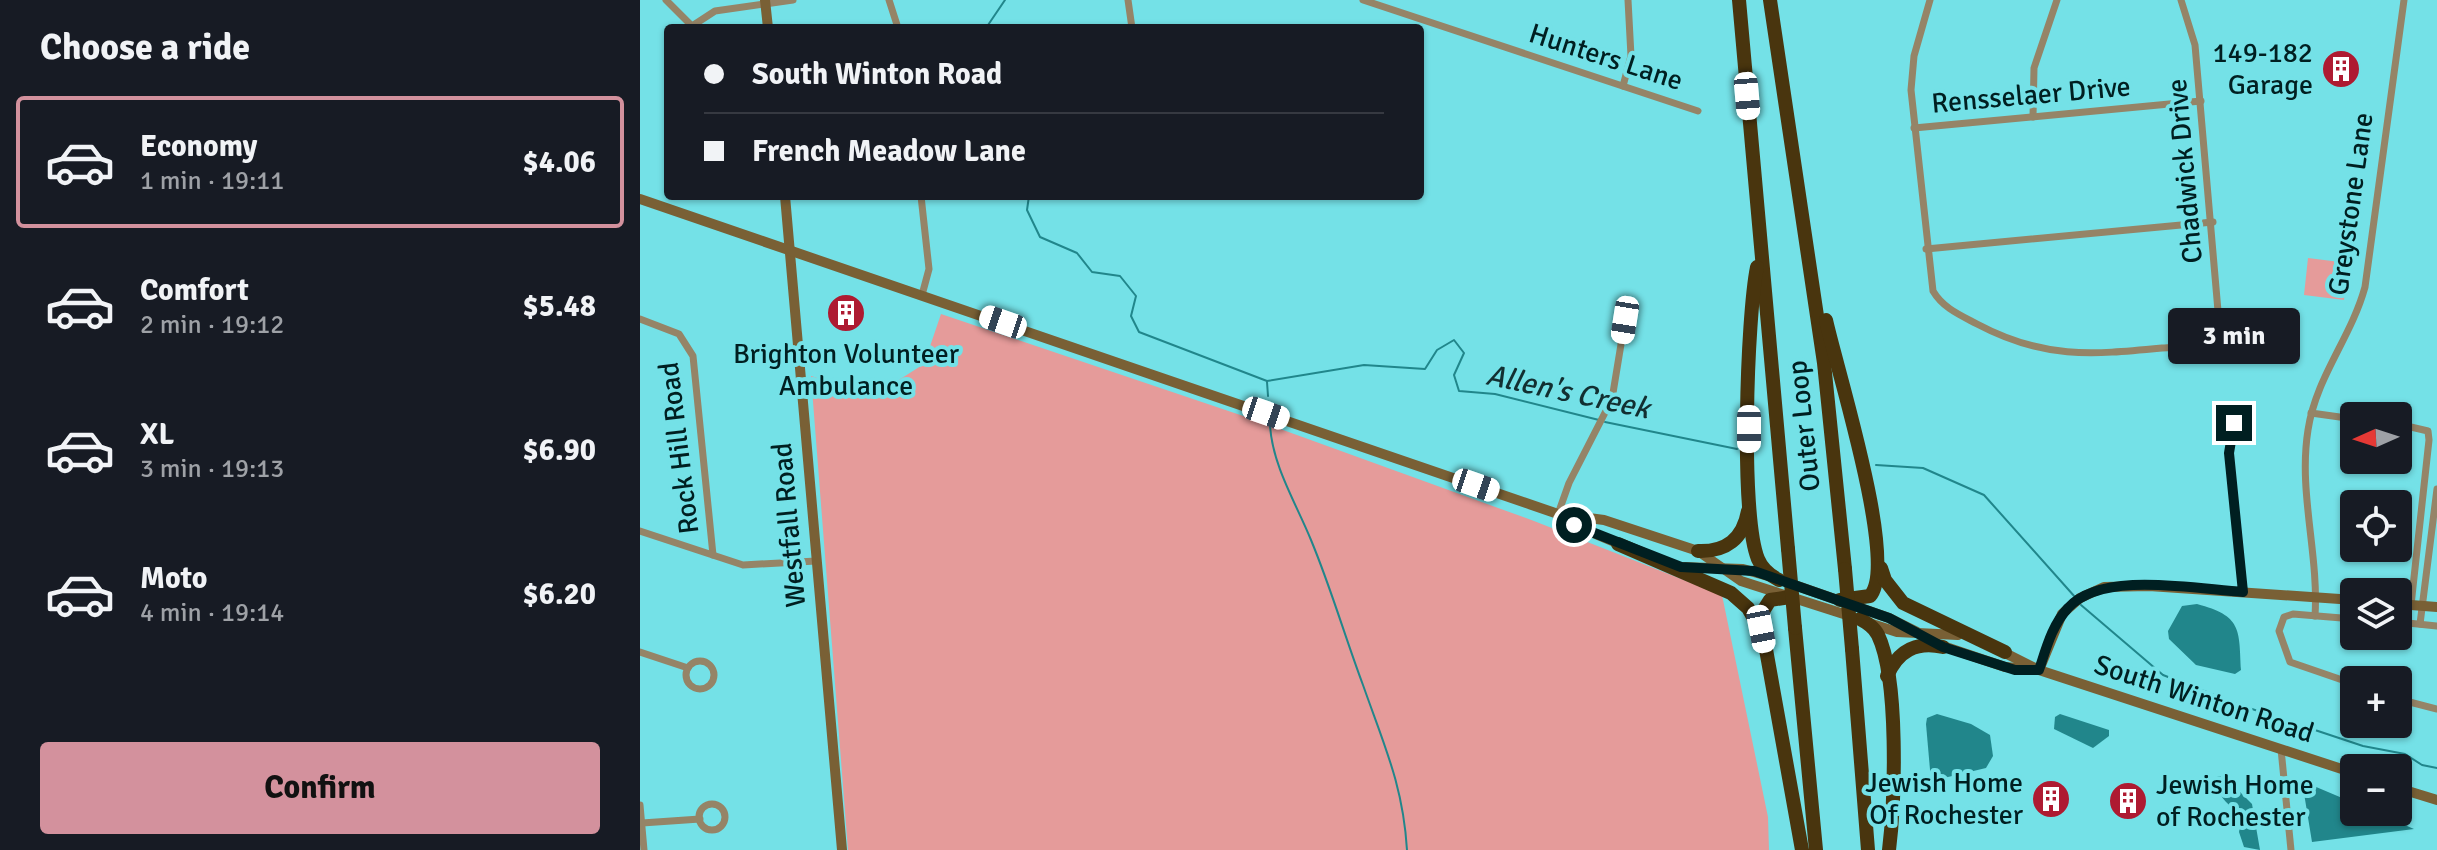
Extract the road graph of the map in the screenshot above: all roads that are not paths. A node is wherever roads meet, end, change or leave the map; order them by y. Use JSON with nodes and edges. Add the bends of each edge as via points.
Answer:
{"nodes":[{"id":1,"x":666,"y":0,"type":"edge"},
{"id":2,"x":793,"y":0,"type":"edge"},
{"id":3,"x":889,"y":0,"type":"edge"},
{"id":4,"x":1128,"y":0,"type":"edge"},
{"id":5,"x":1363,"y":0,"type":"edge"},
{"id":6,"x":1628,"y":0,"type":"edge"},
{"id":7,"x":1739,"y":0,"type":"edge"},
{"id":8,"x":1770,"y":0,"type":"edge"},
{"id":9,"x":1930,"y":0,"type":"edge"},
{"id":10,"x":2057,"y":0,"type":"edge"},
{"id":11,"x":2181,"y":0,"type":"edge"},
{"id":12,"x":2404,"y":0,"type":"edge"},
{"id":13,"x":766,"y":2,"type":"edge"},
{"id":14,"x":688,"y":24,"type":"edge"},
{"id":15,"x":693,"y":24,"type":"edge"},
{"id":16,"x":768,"y":24,"type":"edge"},
{"id":17,"x":897,"y":24,"type":"edge"},
{"id":18,"x":1131,"y":24,"type":"edge"},
{"id":19,"x":1623,"y":86,"type":"junction"},
{"id":20,"x":2201,"y":101,"type":"junction"},
{"id":21,"x":1698,"y":111,"type":"dead end"},
{"id":22,"x":2033,"y":117,"type":"junction"},
{"id":23,"x":1914,"y":128,"type":"junction"},
{"id":24,"x":640,"y":199,"type":"edge"},
{"id":25,"x":785,"y":200,"type":"edge"},
{"id":26,"x":921,"y":200,"type":"edge"},
{"id":27,"x":2213,"y":222,"type":"junction"},
{"id":28,"x":1926,"y":249,"type":"junction"},
{"id":29,"x":791,"y":251,"type":"junction"},
{"id":30,"x":1760,"y":251,"type":"junction"},
{"id":31,"x":1815,"y":294,"type":"junction"},
{"id":32,"x":922,"y":295,"type":"junction"},
{"id":33,"x":640,"y":319,"type":"edge"},
{"id":34,"x":1625,"y":320,"type":"dead end"},
{"id":35,"x":2238,"y":409,"type":"dead end"},
{"id":36,"x":2311,"y":413,"type":"junction"},
{"id":37,"x":2340,"y":417,"type":"edge"},
{"id":38,"x":2412,"y":426,"type":"edge"},
{"id":39,"x":2437,"y":489,"type":"edge"},
{"id":40,"x":1750,"y":490,"type":"junction"},
{"id":41,"x":1558,"y":514,"type":"junction"},
{"id":42,"x":640,"y":531,"type":"edge"},
{"id":43,"x":1618,"y":544,"type":"junction"},
{"id":44,"x":1875,"y":549,"type":"junction"},
{"id":45,"x":1698,"y":551,"type":"junction"},
{"id":46,"x":713,"y":555,"type":"junction"},
{"id":47,"x":816,"y":561,"type":"junction"},
{"id":48,"x":1725,"y":569,"type":"junction"},
{"id":49,"x":1779,"y":580,"type":"junction"},
{"id":50,"x":2243,"y":592,"type":"junction"},
{"id":51,"x":1790,"y":597,"type":"junction"},
{"id":52,"x":2316,"y":597,"type":"junction"},
{"id":53,"x":2340,"y":599,"type":"edge"},
{"id":54,"x":1840,"y":600,"type":"junction"},
{"id":55,"x":2412,"y":606,"type":"edge"},
{"id":56,"x":2416,"y":606,"type":"junction"},
{"id":57,"x":2437,"y":607,"type":"edge"},
{"id":58,"x":2315,"y":616,"type":"junction"},
{"id":59,"x":2340,"y":618,"type":"edge"},
{"id":60,"x":1860,"y":619,"type":"junction"},
{"id":61,"x":2412,"y":623,"type":"edge"},
{"id":62,"x":2420,"y":624,"type":"junction"},
{"id":63,"x":2437,"y":626,"type":"edge"},
{"id":64,"x":1761,"y":629,"type":"junction"},
{"id":65,"x":1916,"y":632,"type":"junction"},
{"id":66,"x":1943,"y":647,"type":"junction"},
{"id":67,"x":640,"y":652,"type":"edge"},
{"id":68,"x":2005,"y":652,"type":"junction"},
{"id":69,"x":688,"y":668,"type":"junction"},
{"id":70,"x":2039,"y":670,"type":"junction"},
{"id":71,"x":1887,"y":676,"type":"junction"},
{"id":72,"x":2340,"y":679,"type":"edge"},
{"id":73,"x":2412,"y":703,"type":"edge"},
{"id":74,"x":2437,"y":709,"type":"edge"},
{"id":75,"x":2281,"y":749,"type":"junction"},
{"id":76,"x":2340,"y":768,"type":"edge"},
{"id":77,"x":2412,"y":792,"type":"edge"},
{"id":78,"x":2437,"y":800,"type":"edge"},
{"id":79,"x":640,"y":805,"type":"edge"},
{"id":80,"x":700,"y":819,"type":"dead end"},
{"id":81,"x":642,"y":823,"type":"edge"},
{"id":82,"x":644,"y":850,"type":"edge"},
{"id":83,"x":842,"y":850,"type":"edge"},
{"id":84,"x":1802,"y":850,"type":"edge"},
{"id":85,"x":1816,"y":850,"type":"edge"},
{"id":86,"x":1868,"y":850,"type":"edge"},
{"id":87,"x":1889,"y":850,"type":"edge"},
{"id":88,"x":2291,"y":850,"type":"edge"}],
"edges":[{"from":1,"to":14,"type":"street"},
{"from":2,"to":13,"type":"street"},
{"from":3,"to":17,"type":"street"},
{"from":4,"to":18,"type":"street"},
{"from":5,"to":19,"type":"street","name":"Hunters Lane"},
{"from":6,"to":19,"type":"street","via":[[1632,47]]},
{"from":7,"to":30,"type":"highway","name":"Outer Loop"},
{"from":8,"to":31,"type":"highway","name":"Outer Loop"},
{"from":9,"to":23,"type":"street","via":[[1914,56]]},
{"from":10,"to":22,"type":"street","via":[[2034,68]]},
{"from":11,"to":20,"type":"street","name":"Chadwick Drive","via":[[2194,34]]},
{"from":12,"to":36,"type":"street","name":"Greystone Lane","via":[[2365,287]]},
{"from":13,"to":15,"type":"street","via":[[715,11]]},
{"from":13,"to":16,"type":"main road"},
{"from":19,"to":21,"type":"street","name":"Hunters Lane"},
{"from":20,"to":22,"type":"street","name":"Rensselaer Drive"},
{"from":20,"to":27,"type":"street","name":"Chadwick Drive"},
{"from":22,"to":23,"type":"street","name":"Rensselaer Drive"},
{"from":23,"to":28,"type":"street"},
{"from":24,"to":29,"type":"main road","name":"South Winton Road"},
{"from":25,"to":29,"type":"main road","name":"Westfall Road"},
{"from":26,"to":32,"type":"street","via":[[929,261]]},
{"from":27,"to":28,"type":"street"},
{"from":27,"to":28,"type":"street","name":"Chadwick Drive","via":[[2221,324],[2216,339],[2104,354],[2023,345],[1942,303],[1931,286]]},
{"from":29,"to":32,"type":"main road","name":"South Winton Road"},
{"from":29,"to":47,"type":"main road","name":"Westfall Road"},
{"from":30,"to":40,"type":"highway","via":[[1753,284]]},
{"from":30,"to":85,"type":"highway","name":"Outer Loop","bridge":true},
{"from":31,"to":44,"type":"highway","via":[[1858,440]]},
{"from":31,"to":86,"type":"highway","name":"Outer Loop","bridge":true},
{"from":32,"to":41,"type":"main road","name":"South Winton Road"},
{"from":33,"to":46,"type":"street","name":"Rock Hill Road","via":[[679,334],[693,356]]},
{"from":34,"to":41,"type":"street","via":[[1612,399]]},
{"from":35,"to":50,"type":"street","via":[[2229,453]]},
{"from":36,"to":37,"type":"street"},
{"from":36,"to":52,"type":"street","name":"Greystone Lane","via":[[2305,495]]},
{"from":38,"to":56,"type":"street","via":[[2428,431],[2429,440]]},
{"from":39,"to":56,"type":"street"},
{"from":40,"to":45,"type":"highway","via":[[1739,537],[1721,549]]},
{"from":40,"to":49,"type":"highway","via":[[1758,558]]},
{"from":41,"to":43,"type":"main road","name":"South Winton Road"},
{"from":41,"to":45,"type":"main road","name":"South Winton Road","via":[[1604,520]]},
{"from":42,"to":46,"type":"street"},
{"from":43,"to":48,"type":"main road","name":"South Winton Road","via":[[1685,568]]},
{"from":43,"to":64,"type":"highway","via":[[1731,593]]},
{"from":44,"to":54,"type":"highway","via":[[1878,579],[1873,593]]},
{"from":44,"to":68,"type":"highway","via":[[1885,580],[1903,603]]},
{"from":45,"to":48,"type":"main road","name":"South Winton Road"},
{"from":46,"to":47,"type":"street","via":[[750,566]]},
{"from":47,"to":83,"type":"main road","name":"Westfall Road"},
{"from":48,"to":49,"type":"main road","name":"South Winton Road","via":[[1746,569]]},
{"from":48,"to":51,"type":"main road","name":"South Winton Road","via":[[1741,581]]},
{"from":49,"to":54,"type":"main road","name":"South Winton Road"},
{"from":50,"to":52,"type":"main road"},
{"from":50,"to":70,"type":"main road","via":[[2115,586],[2080,598],[2055,627]]},
{"from":51,"to":60,"type":"main road","name":"South Winton Road"},
{"from":51,"to":64,"type":"highway","via":[[1766,603]]},
{"from":52,"to":53,"type":"main road"},
{"from":52,"to":58,"type":"street","name":"Greystone Lane"},
{"from":54,"to":65,"type":"main road","name":"South Winton Road"},
{"from":55,"to":56,"type":"main road"},
{"from":56,"to":57,"type":"main road"},
{"from":56,"to":62,"type":"street"},
{"from":58,"to":59,"type":"street"},
{"from":58,"to":72,"type":"street","via":[[2293,614],[2280,623],[2287,658]]},
{"from":60,"to":65,"type":"main road","name":"South Winton Road","via":[[1894,631]]},
{"from":60,"to":71,"type":"highway","via":[[1878,635]]},
{"from":61,"to":62,"type":"street"},
{"from":62,"to":63,"type":"street"},
{"from":64,"to":84,"type":"highway"},
{"from":65,"to":66,"type":"main road","name":"South Winton Road"},
{"from":65,"to":68,"type":"main road","name":"South Winton Road","via":[[1948,632]]},
{"from":66,"to":70,"type":"main road","name":"South Winton Road","via":[[2015,670]]},
{"from":66,"to":71,"type":"highway","via":[[1908,649]]},
{"from":67,"to":69,"type":"street"},
{"from":68,"to":70,"type":"main road","name":"South Winton Road"},
{"from":69,"to":69,"type":"street","via":[[688,682],[695,688],[711,684],[714,675],[708,663],[695,662]]},
{"from":70,"to":75,"type":"main road","name":"South Winton Road"},
{"from":71,"to":87,"type":"highway","via":[[1894,764]]},
{"from":73,"to":74,"type":"street"},
{"from":75,"to":76,"type":"main road","name":"South Winton Road"},
{"from":75,"to":88,"type":"street"},
{"from":77,"to":78,"type":"main road"},
{"from":79,"to":81,"type":"street"},
{"from":80,"to":81,"type":"street"},
{"from":81,"to":82,"type":"street"}]}
